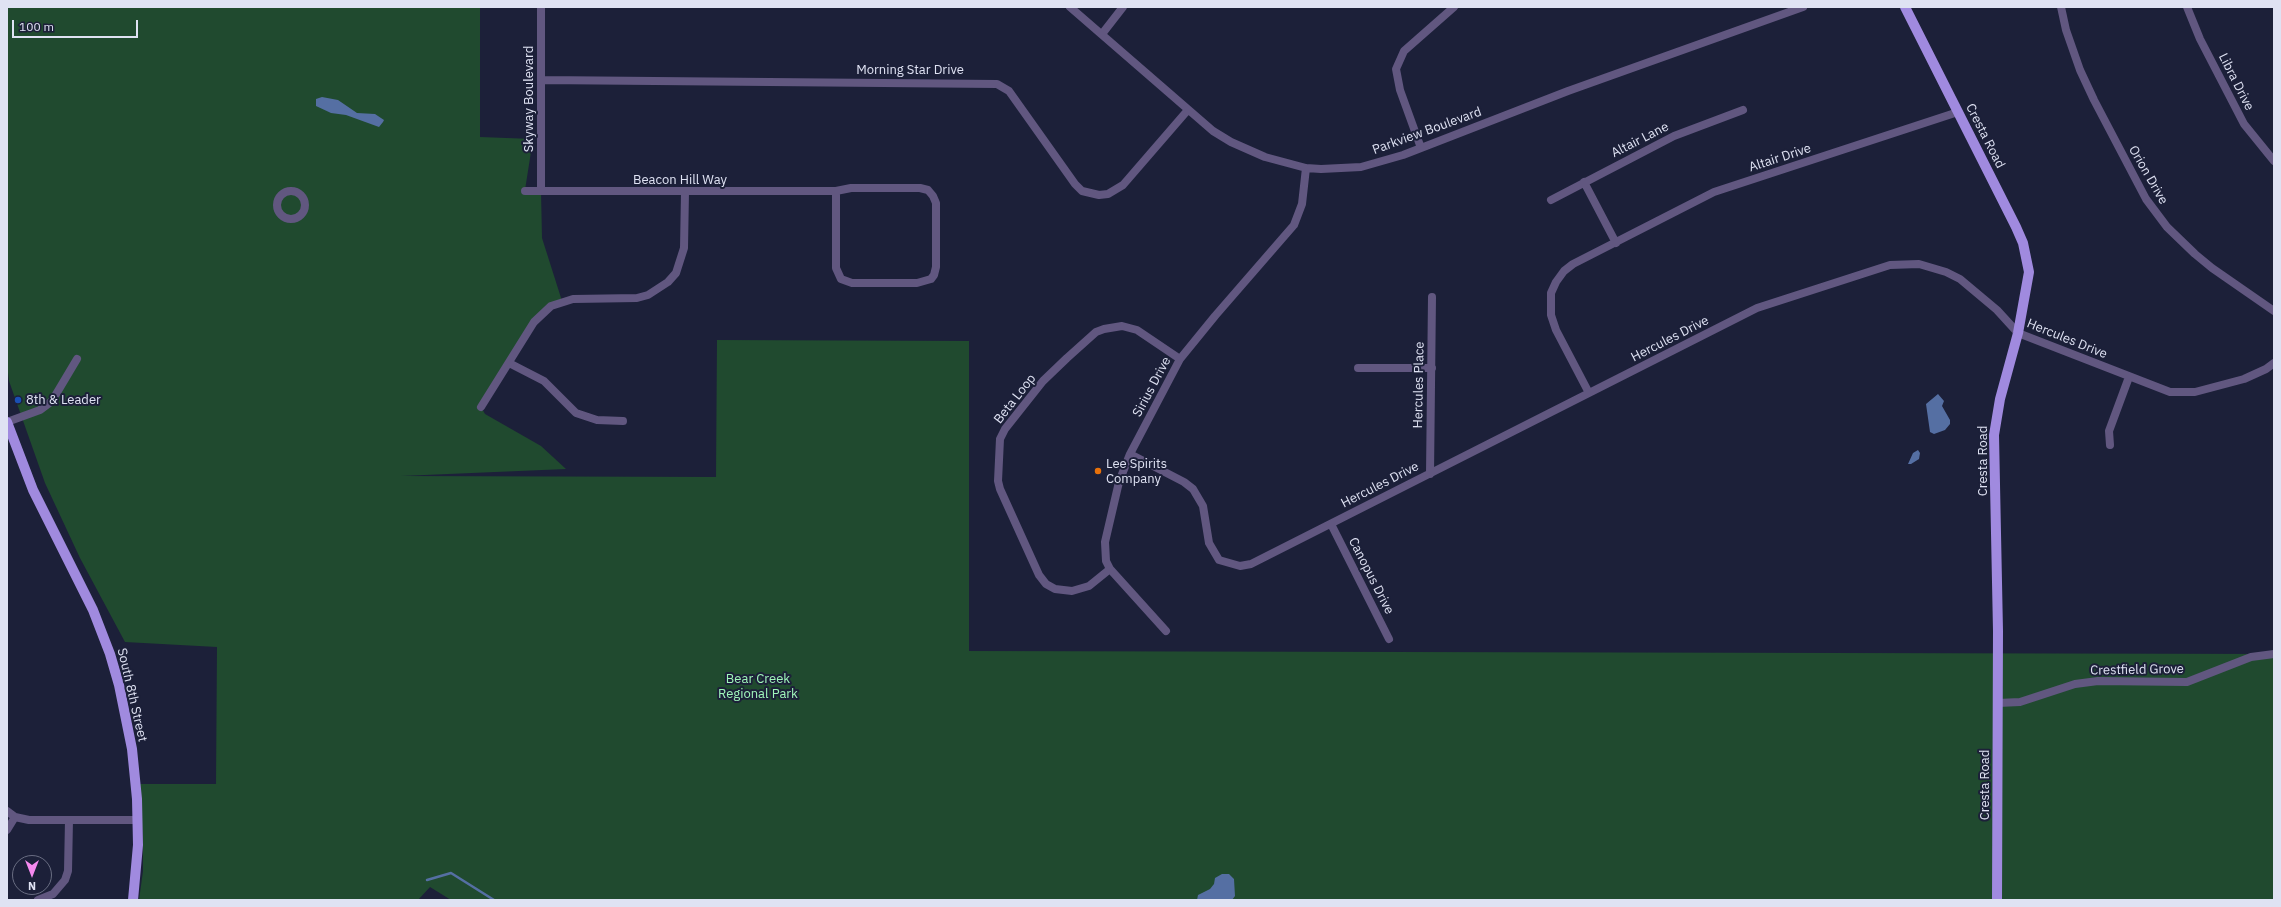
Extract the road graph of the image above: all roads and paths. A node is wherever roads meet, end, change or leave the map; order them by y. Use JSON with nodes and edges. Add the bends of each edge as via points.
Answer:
{"nodes":[{"id":1,"x":541,"y":7,"type":"edge"},
{"id":2,"x":1070,"y":7,"type":"edge"},
{"id":3,"x":1123,"y":7,"type":"edge"},
{"id":4,"x":1454,"y":7,"type":"edge"},
{"id":5,"x":1803,"y":7,"type":"edge"},
{"id":6,"x":1905,"y":7,"type":"edge"},
{"id":7,"x":2061,"y":7,"type":"edge"},
{"id":8,"x":2187,"y":7,"type":"edge"},
{"id":9,"x":1102,"y":34,"type":"junction"},
{"id":10,"x":541,"y":80,"type":"junction"},
{"id":11,"x":1742,"y":110,"type":"dead end"},
{"id":12,"x":1187,"y":111,"type":"junction"},
{"id":13,"x":1958,"y":112,"type":"junction"},
{"id":14,"x":1421,"y":148,"type":"junction"},
{"id":15,"x":2274,"y":161,"type":"edge"},
{"id":16,"x":1306,"y":168,"type":"junction"},
{"id":17,"x":1584,"y":182,"type":"junction"},
{"id":18,"x":524,"y":191,"type":"dead end"},
{"id":19,"x":541,"y":191,"type":"junction"},
{"id":20,"x":836,"y":191,"type":"junction"},
{"id":21,"x":685,"y":192,"type":"junction"},
{"id":22,"x":1551,"y":200,"type":"dead end"},
{"id":23,"x":1616,"y":243,"type":"junction"},
{"id":24,"x":1432,"y":297,"type":"dead end"},
{"id":25,"x":2274,"y":311,"type":"edge"},
{"id":26,"x":2018,"y":333,"type":"junction"},
{"id":27,"x":77,"y":359,"type":"dead end"},
{"id":28,"x":1180,"y":359,"type":"junction"},
{"id":29,"x":509,"y":363,"type":"junction"},
{"id":30,"x":2274,"y":363,"type":"edge"},
{"id":31,"x":1358,"y":368,"type":"dead end"},
{"id":32,"x":1432,"y":368,"type":"junction"},
{"id":33,"x":2129,"y":377,"type":"junction"},
{"id":34,"x":1590,"y":393,"type":"junction"},
{"id":35,"x":481,"y":407,"type":"dead end"},
{"id":36,"x":623,"y":420,"type":"dead end"},
{"id":37,"x":7,"y":422,"type":"edge"},
{"id":38,"x":2110,"y":445,"type":"dead end"},
{"id":39,"x":1130,"y":454,"type":"junction"},
{"id":40,"x":1430,"y":474,"type":"junction"},
{"id":41,"x":1331,"y":524,"type":"junction"},
{"id":42,"x":1110,"y":568,"type":"junction"},
{"id":43,"x":1166,"y":631,"type":"dead end"},
{"id":44,"x":1389,"y":639,"type":"dead end"},
{"id":45,"x":2274,"y":654,"type":"edge"},
{"id":46,"x":1998,"y":703,"type":"junction"},
{"id":47,"x":7,"y":811,"type":"edge"},
{"id":48,"x":15,"y":817,"type":"junction"},
{"id":49,"x":69,"y":820,"type":"junction"},
{"id":50,"x":138,"y":820,"type":"junction"},
{"id":51,"x":7,"y":830,"type":"edge"},
{"id":52,"x":38,"y":900,"type":"edge"},
{"id":53,"x":133,"y":900,"type":"edge"},
{"id":54,"x":1997,"y":900,"type":"edge"}],
"edges":[{"from":1,"to":10,"type":"street","name":"Skyway Boulevard"},
{"from":2,"to":9,"type":"street","name":"Parkview Boulevard"},
{"from":3,"to":9,"type":"street"},
{"from":4,"to":14,"type":"street","via":[[1404,51],[1396,69],[1400,90]]},
{"from":5,"to":14,"type":"street","name":"Parkview Boulevard","via":[[1568,91]]},
{"from":6,"to":13,"type":"main road","name":"Cresta Road"},
{"from":7,"to":25,"type":"street","name":"Orion Drive","via":[[2080,70],[2146,199],[2168,227],[2195,254]]},
{"from":8,"to":15,"type":"street","name":"Libra Drive","via":[[2200,39],[2244,124]]},
{"from":9,"to":12,"type":"street","name":"Parkview Boulevard"},
{"from":10,"to":12,"type":"street","name":"Morning Star Drive","via":[[997,84],[1009,91],[1075,184],[1082,191],[1100,196],[1123,185]]},
{"from":10,"to":19,"type":"street","name":"Skyway Boulevard"},
{"from":11,"to":17,"type":"street","name":"Altair Lane","via":[[1674,136]]},
{"from":12,"to":16,"type":"street","name":"Parkview Boulevard","via":[[1231,142],[1265,157]]},
{"from":13,"to":23,"type":"street","name":"Altair Drive","via":[[1714,192]]},
{"from":13,"to":26,"type":"main road","name":"Cresta Road","via":[[2023,243],[2029,272]]},
{"from":14,"to":16,"type":"street","name":"Parkview Boulevard","via":[[1361,167]]},
{"from":16,"to":28,"type":"street","name":"Sirius Drive","via":[[1302,204],[1294,225]]},
{"from":17,"to":22,"type":"street","name":"Altair Lane"},
{"from":17,"to":23,"type":"street"},
{"from":18,"to":19,"type":"street","name":"Beacon Hill Way"},
{"from":19,"to":21,"type":"street","name":"Beacon Hill Way"},
{"from":20,"to":20,"type":"street","name":"Beacon Hill Way","via":[[851,188],[928,190],[936,203],[936,267],[931,279],[917,283],[852,283],[842,279],[836,268]]},
{"from":20,"to":21,"type":"street","name":"Beacon Hill Way"},
{"from":21,"to":29,"type":"street","via":[[684,248],[676,273],[668,282],[648,295],[637,298],[574,298],[551,306],[534,322]]},
{"from":23,"to":34,"type":"street","name":"Altair Drive","via":[[1573,264],[1556,282],[1550,303],[1556,330]]},
{"from":24,"to":32,"type":"street","name":"Hercules Place"},
{"from":26,"to":33,"type":"street","name":"Hercules Drive"},
{"from":26,"to":34,"type":"street","name":"Hercules Drive","via":[[1997,310],[1960,279],[1919,264],[1890,265],[1758,308]]},
{"from":26,"to":46,"type":"main road","name":"Cresta Road","via":[[2000,399],[1994,435]]},
{"from":27,"to":37,"type":"street","via":[[52,401],[40,410]]},
{"from":28,"to":39,"type":"street","name":"Sirius Drive"},
{"from":28,"to":42,"type":"street","name":"Beta Loop","via":[[1137,330],[1122,326],[1104,329],[1084,342],[1043,381],[1000,439],[998,482],[1039,576],[1055,589],[1072,591],[1089,586]]},
{"from":29,"to":35,"type":"street"},
{"from":29,"to":36,"type":"street","via":[[540,379],[576,413],[597,420]]},
{"from":30,"to":33,"type":"street","name":"Hercules Drive","via":[[2244,379],[2187,393],[2170,392]]},
{"from":31,"to":32,"type":"street"},
{"from":32,"to":40,"type":"street","name":"Hercules Place"},
{"from":33,"to":38,"type":"street","via":[[2109,431]]},
{"from":34,"to":40,"type":"street","name":"Hercules Drive"},
{"from":37,"to":50,"type":"main road","name":"South 8th Street","via":[[33,490],[93,610],[110,654],[132,748]]},
{"from":39,"to":41,"type":"street","name":"Hercules Drive","via":[[1193,489],[1203,506],[1213,552],[1219,560],[1230,564],[1251,564]]},
{"from":39,"to":42,"type":"street","name":"Sirius Drive","via":[[1119,482],[1105,542],[1106,561]]},
{"from":40,"to":41,"type":"street","name":"Hercules Drive"},
{"from":41,"to":44,"type":"street","name":"Canopus Drive"},
{"from":42,"to":43,"type":"street","name":"Sirius Drive"},
{"from":45,"to":46,"type":"street","name":"Crestfield Grove","via":[[2251,656],[2187,682],[2098,681],[2075,684],[2020,702]]},
{"from":46,"to":54,"type":"main road","name":"Cresta Road"},
{"from":47,"to":48,"type":"street"},
{"from":48,"to":49,"type":"street","via":[[29,820]]},
{"from":48,"to":51,"type":"street"},
{"from":49,"to":50,"type":"street"},
{"from":49,"to":52,"type":"street","via":[[68,871],[65,880],[53,894]]},
{"from":50,"to":53,"type":"main road","name":"South 8th Street"}]}
